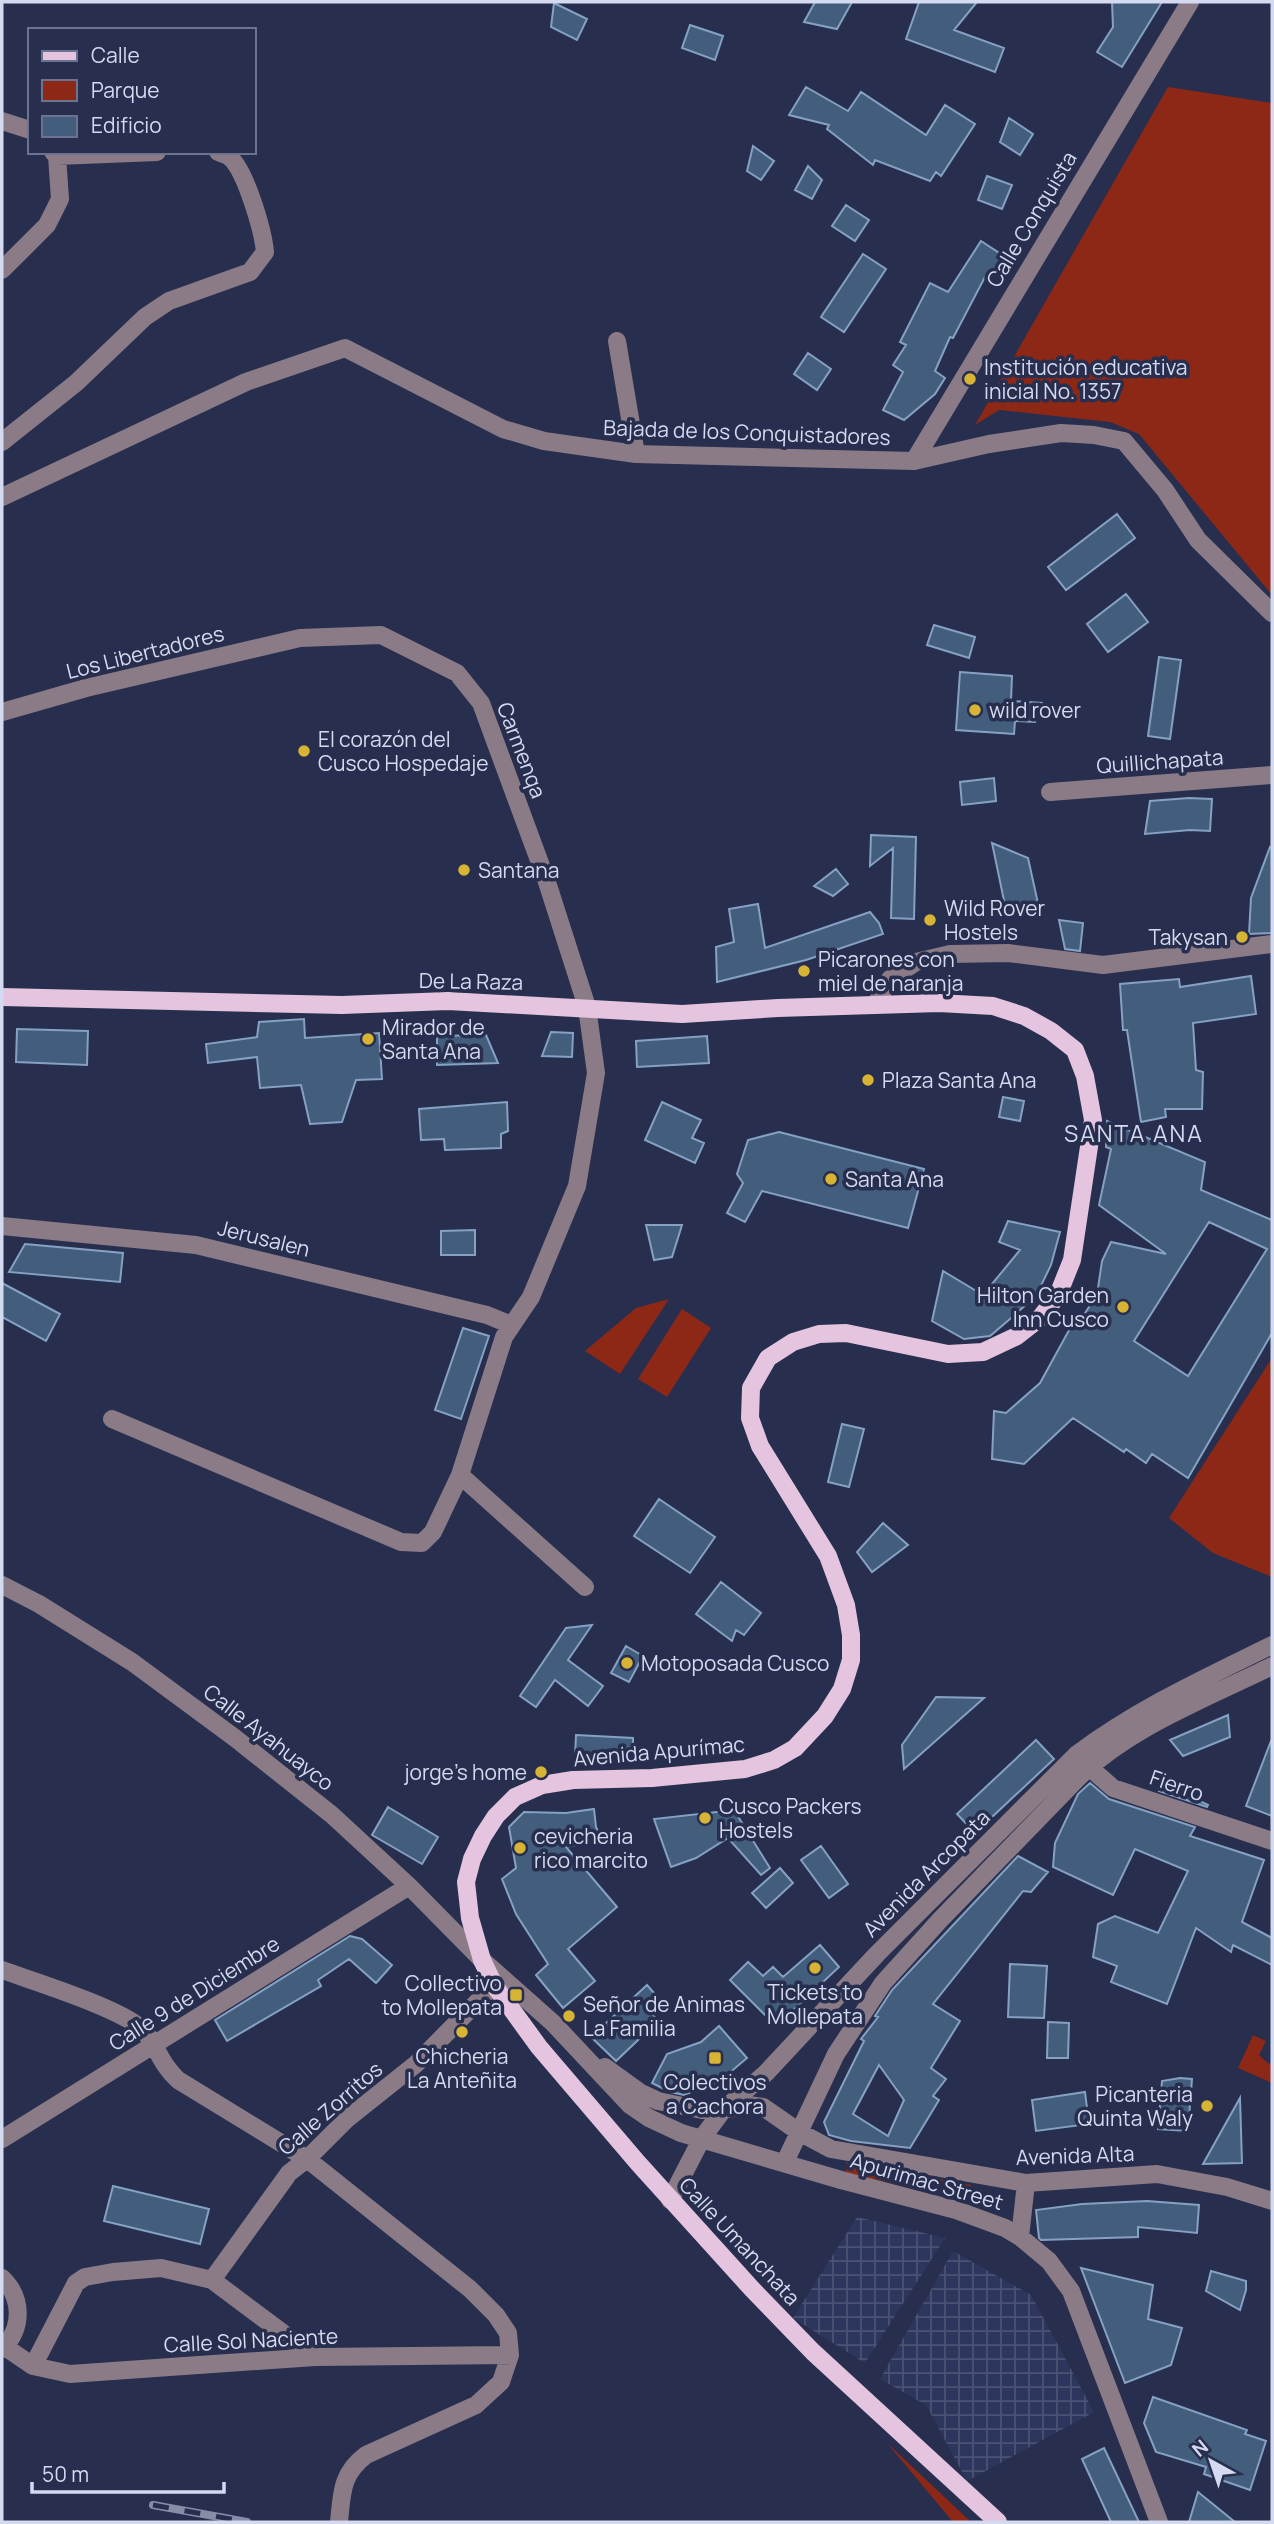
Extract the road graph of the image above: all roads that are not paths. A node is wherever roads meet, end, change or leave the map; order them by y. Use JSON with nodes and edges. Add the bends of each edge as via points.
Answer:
{"nodes":[{"id":1,"x":1190,"y":2,"type":"edge"},
{"id":2,"x":2,"y":121,"type":"edge"},
{"id":3,"x":28,"y":129,"type":"edge"},
{"id":4,"x":55,"y":154,"type":"edge"},
{"id":5,"x":225,"y":154,"type":"edge"},
{"id":6,"x":2,"y":270,"type":"edge"},
{"id":7,"x":617,"y":341,"type":"dead end"},
{"id":8,"x":2,"y":442,"type":"edge"},
{"id":9,"x":636,"y":454,"type":"junction"},
{"id":10,"x":914,"y":461,"type":"junction"},
{"id":11,"x":2,"y":497,"type":"edge"},
{"id":12,"x":1272,"y":613,"type":"edge"},
{"id":13,"x":300,"y":638,"type":"joint"},
{"id":14,"x":2,"y":712,"type":"edge"},
{"id":15,"x":1272,"y":775,"type":"edge"},
{"id":16,"x":1050,"y":792,"type":"dead end"},
{"id":17,"x":1272,"y":944,"type":"edge"},
{"id":18,"x":2,"y":996,"type":"edge"},
{"id":19,"x":940,"y":1003,"type":"joint"},
{"id":20,"x":875,"y":1005,"type":"junction"},
{"id":21,"x":587,"y":1007,"type":"junction"},
{"id":22,"x":2,"y":1226,"type":"edge"},
{"id":23,"x":511,"y":1325,"type":"junction"},
{"id":24,"x":112,"y":1419,"type":"dead end"},
{"id":25,"x":460,"y":1475,"type":"junction"},
{"id":26,"x":2,"y":1585,"type":"edge"},
{"id":27,"x":585,"y":1587,"type":"dead end"},
{"id":28,"x":1272,"y":1645,"type":"edge"},
{"id":29,"x":1272,"y":1666,"type":"edge"},
{"id":30,"x":1083,"y":1761,"type":"junction"},
{"id":31,"x":1272,"y":1841,"type":"edge"},
{"id":32,"x":409,"y":1886,"type":"junction"},
{"id":33,"x":482,"y":1960,"type":"junction"},
{"id":34,"x":2,"y":1970,"type":"edge"},
{"id":35,"x":494,"y":1984,"type":"junction"},
{"id":36,"x":152,"y":2046,"type":"junction"},
{"id":37,"x":577,"y":2047,"type":"junction"},
{"id":38,"x":723,"y":2110,"type":"junction"},
{"id":39,"x":799,"y":2132,"type":"junction"},
{"id":40,"x":702,"y":2138,"type":"junction"},
{"id":41,"x":2,"y":2139,"type":"edge"},
{"id":42,"x":307,"y":2159,"type":"junction"},
{"id":43,"x":785,"y":2162,"type":"junction"},
{"id":44,"x":1026,"y":2183,"type":"junction"},
{"id":45,"x":670,"y":2200,"type":"junction"},
{"id":46,"x":1272,"y":2201,"type":"edge"},
{"id":47,"x":1020,"y":2236,"type":"junction"},
{"id":48,"x":2,"y":2278,"type":"edge"},
{"id":49,"x":212,"y":2280,"type":"junction"},
{"id":50,"x":4,"y":2348,"type":"edge"},
{"id":51,"x":510,"y":2355,"type":"junction"},
{"id":52,"x":315,"y":2357,"type":"junction"},
{"id":53,"x":33,"y":2366,"type":"junction"},
{"id":54,"x":339,"y":2522,"type":"edge"},
{"id":55,"x":998,"y":2522,"type":"edge"},
{"id":56,"x":1159,"y":2522,"type":"edge"}],
"edges":[{"from":1,"to":10,"type":"street","name":"Calle Conquista"},
{"from":2,"to":3,"type":"street"},
{"from":4,"to":6,"type":"street","via":[[60,199],[47,225]]},
{"from":5,"to":8,"type":"street","via":[[240,169],[264,234],[265,252],[250,272],[169,301],[145,317],[76,383]]},
{"from":7,"to":9,"type":"street"},
{"from":9,"to":10,"type":"street","name":"Bajada de los Conquistadores"},
{"from":9,"to":11,"type":"street","name":"Bajada de los Conquistadores","via":[[544,441],[503,429],[345,348],[246,382]]},
{"from":10,"to":12,"type":"street","name":"Bajada de los Conquistadores","via":[[1061,433],[1124,441],[1165,490],[1198,540]]},
{"from":13,"to":14,"type":"street","name":"Los Libertadores"},
{"from":13,"to":21,"type":"street","name":"Carmenqa","via":[[381,635],[457,673],[481,703]]},
{"from":15,"to":16,"type":"street","name":"Quillichapata"},
{"from":17,"to":20,"type":"street","via":[[1103,965],[1008,953],[950,954],[916,962],[890,979]]},
{"from":18,"to":21,"type":"main road","name":"De La Raza"},
{"from":19,"to":20,"type":"main road","name":"De La Raza"},
{"from":19,"to":33,"type":"main road","name":"Avenida Apurímac","via":[[992,1006],[1024,1016],[1075,1050],[1093,1119],[1072,1260],[1058,1295],[1040,1318],[1017,1336],[983,1352],[948,1354],[846,1333],[825,1333],[793,1342],[768,1358],[751,1388],[750,1418],[760,1446],[828,1556],[846,1605],[851,1660],[842,1689],[825,1716],[795,1748],[774,1760],[745,1769],[573,1780],[542,1785],[515,1797],[482,1836],[466,1882]]},
{"from":20,"to":21,"type":"main road","name":"De La Raza","via":[[682,1014]]},
{"from":21,"to":23,"type":"street","name":"Carmenqa","via":[[596,1073],[577,1186],[531,1297]]},
{"from":22,"to":23,"type":"street","name":"Jerusalen","via":[[196,1245],[487,1315]]},
{"from":23,"to":25,"type":"street","name":"Carmenqa"},
{"from":24,"to":25,"type":"street","name":"Carmenqa","via":[[401,1542],[422,1543],[433,1532]]},
{"from":25,"to":27,"type":"street"},
{"from":26,"to":32,"type":"street","name":"Calle Ayahuayco","via":[[132,1662],[235,1738],[332,1815]]},
{"from":28,"to":30,"type":"street","name":"Avenida Arcopata","via":[[1112,1728]]},
{"from":29,"to":30,"type":"street","name":"Avenida Arcopata"},
{"from":30,"to":31,"type":"street","name":"Fierro","via":[[1113,1788]]},
{"from":30,"to":38,"type":"street","name":"Avenida Arcopata","via":[[877,1954],[766,2073]]},
{"from":30,"to":39,"type":"street","name":"Avenida Arcopata","via":[[883,1983],[836,2054]]},
{"from":32,"to":33,"type":"street","name":"Calle Ayahuayco"},
{"from":32,"to":36,"type":"street","name":"Calle 9 de Diciembre"},
{"from":33,"to":35,"type":"main road","name":"Calle Umanchata"},
{"from":33,"to":37,"type":"street","name":"Apurimac Street"},
{"from":34,"to":36,"type":"street","via":[[128,2019],[144,2031]]},
{"from":35,"to":42,"type":"street","name":"Calle Zorritos","via":[[416,2064],[347,2119]]},
{"from":35,"to":45,"type":"main road","name":"Calle Umanchata","via":[[539,2047]]},
{"from":36,"to":41,"type":"street","name":"Calle 9 de Diciembre"},
{"from":36,"to":42,"type":"street","via":[[164,2068],[178,2080]]},
{"from":37,"to":38,"type":"street","name":"Apurimac Street","via":[[658,2101]]},
{"from":37,"to":40,"type":"street","name":"Apurimac Street","via":[[630,2105],[681,2133]]},
{"from":38,"to":39,"type":"street","name":"Avenida Alta","via":[[763,2107]]},
{"from":38,"to":40,"type":"street","name":"Avenida Arcopata"},
{"from":39,"to":43,"type":"street","name":"Avenida Arcopata"},
{"from":39,"to":44,"type":"street","name":"Avenida Alta","via":[[831,2149]]},
{"from":40,"to":43,"type":"street","name":"Apurimac Street"},
{"from":40,"to":45,"type":"street","name":"Avenida Arcopata"},
{"from":42,"to":49,"type":"street","name":"Calle Zorritos","via":[[289,2173]]},
{"from":42,"to":51,"type":"street","via":[[478,2297],[508,2333]]},
{"from":43,"to":47,"type":"street","name":"Apurimac Street","via":[[956,2210]]},
{"from":44,"to":46,"type":"street","name":"Avenida Alta","via":[[1157,2174]]},
{"from":44,"to":47,"type":"street"},
{"from":45,"to":55,"type":"main road","name":"Calle Umanchata","via":[[813,2352]]},
{"from":47,"to":56,"type":"street","name":"Apurimac Street","via":[[1049,2262],[1071,2291]]},
{"from":48,"to":50,"type":"street","via":[[18,2304],[18,2325]]},
{"from":49,"to":52,"type":"street"},
{"from":49,"to":53,"type":"street","via":[[160,2269],[85,2277],[71,2291]]},
{"from":50,"to":53,"type":"street","name":"Calle Sol Naciente"},
{"from":51,"to":52,"type":"street","name":"Calle Sol Naciente"},
{"from":51,"to":54,"type":"street","via":[[501,2382],[476,2405],[355,2463],[347,2474]]},
{"from":52,"to":53,"type":"street","name":"Calle Sol Naciente","via":[[70,2374]]}]}
